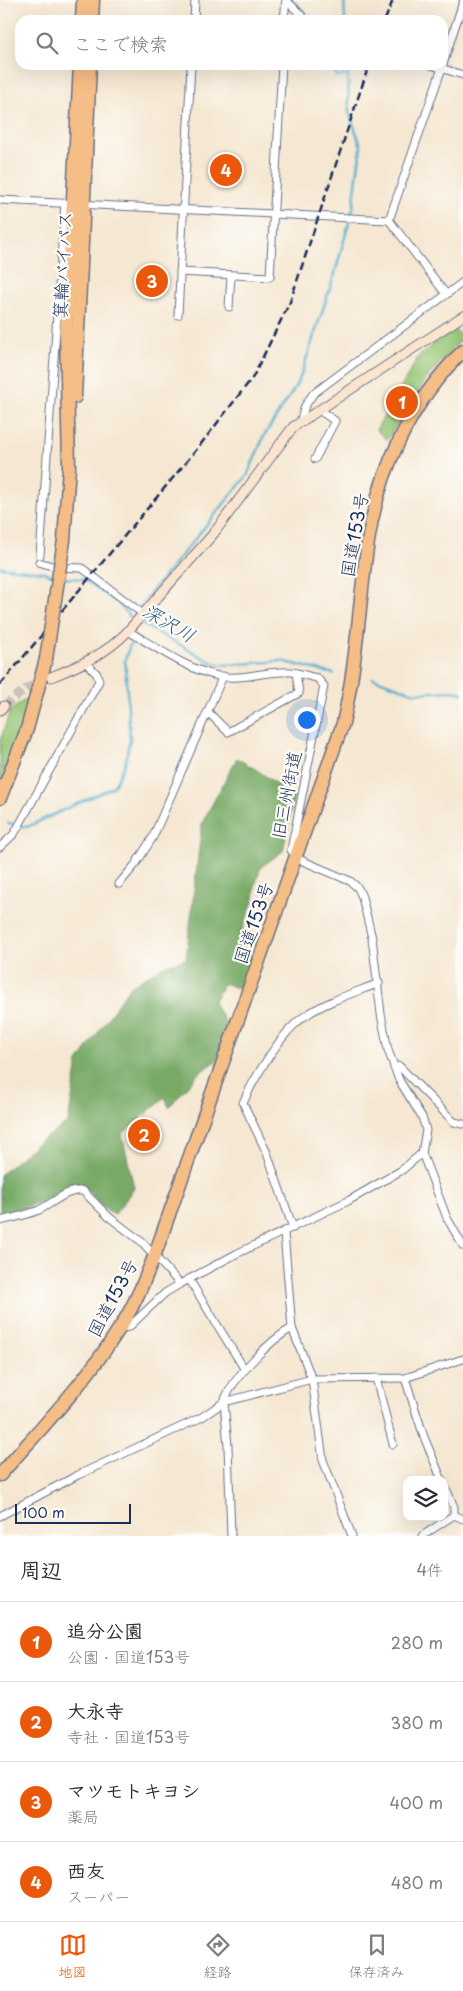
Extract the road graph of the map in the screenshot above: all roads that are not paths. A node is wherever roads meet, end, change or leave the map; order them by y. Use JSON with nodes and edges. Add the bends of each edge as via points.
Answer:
{"nodes":[{"id":1,"x":83,"y":0,"type":"edge"},
{"id":2,"x":93,"y":0,"type":"edge"},
{"id":3,"x":195,"y":0,"type":"edge"},
{"id":4,"x":463,"y":2,"type":"edge"},
{"id":5,"x":82,"y":15,"type":"edge"},
{"id":6,"x":92,"y":15,"type":"edge"},
{"id":7,"x":194,"y":15,"type":"edge"},
{"id":8,"x":284,"y":15,"type":"edge"},
{"id":9,"x":301,"y":15,"type":"edge"},
{"id":10,"x":448,"y":48,"type":"edge"},
{"id":11,"x":448,"y":69,"type":"edge"},
{"id":12,"x":80,"y":70,"type":"edge"},
{"id":13,"x":89,"y":70,"type":"edge"},
{"id":14,"x":191,"y":70,"type":"edge"},
{"id":15,"x":282,"y":70,"type":"edge"},
{"id":16,"x":441,"y":70,"type":"edge"},
{"id":17,"x":463,"y":76,"type":"edge"},
{"id":18,"x":0,"y":200,"type":"edge"},
{"id":19,"x":74,"y":204,"type":"junction"},
{"id":20,"x":183,"y":210,"type":"junction"},
{"id":21,"x":272,"y":213,"type":"junction"},
{"id":22,"x":389,"y":220,"type":"junction"},
{"id":23,"x":180,"y":272,"type":"junction"},
{"id":24,"x":231,"y":276,"type":"junction"},
{"id":25,"x":463,"y":282,"type":"edge"},
{"id":26,"x":446,"y":294,"type":"junction"},
{"id":27,"x":229,"y":307,"type":"dead end"},
{"id":28,"x":178,"y":315,"type":"dead end"},
{"id":29,"x":463,"y":316,"type":"edge"},
{"id":30,"x":463,"y":351,"type":"edge"},
{"id":31,"x":319,"y":410,"type":"junction"},
{"id":32,"x":300,"y":422,"type":"junction"},
{"id":33,"x":315,"y":459,"type":"dead end"},
{"id":34,"x":142,"y":616,"type":"junction"},
{"id":35,"x":130,"y":630,"type":"junction"},
{"id":36,"x":86,"y":663,"type":"junction"},
{"id":37,"x":293,"y":673,"type":"junction"},
{"id":38,"x":223,"y":676,"type":"junction"},
{"id":39,"x":51,"y":677,"type":"tunnel mouth"},
{"id":40,"x":208,"y":712,"type":"junction"},
{"id":41,"x":0,"y":798,"type":"edge"},
{"id":42,"x":0,"y":847,"type":"edge"},
{"id":43,"x":296,"y":858,"type":"junction"},
{"id":44,"x":119,"y":884,"type":"dead end"},
{"id":45,"x":379,"y":984,"type":"junction"},
{"id":46,"x":394,"y":1068,"type":"junction"},
{"id":47,"x":463,"y":1124,"type":"edge"},
{"id":48,"x":422,"y":1153,"type":"junction"},
{"id":49,"x":0,"y":1221,"type":"edge"},
{"id":50,"x":293,"y":1228,"type":"junction"},
{"id":51,"x":284,"y":1233,"type":"junction"},
{"id":52,"x":463,"y":1246,"type":"edge"},
{"id":53,"x":154,"y":1257,"type":"junction"},
{"id":54,"x":189,"y":1279,"type":"junction"},
{"id":55,"x":180,"y":1284,"type":"junction"},
{"id":56,"x":120,"y":1328,"type":"junction"},
{"id":57,"x":292,"y":1328,"type":"junction"},
{"id":58,"x":463,"y":1360,"type":"edge"},
{"id":59,"x":245,"y":1370,"type":"junction"},
{"id":60,"x":376,"y":1378,"type":"junction"},
{"id":61,"x":405,"y":1378,"type":"junction"},
{"id":62,"x":312,"y":1379,"type":"junction"},
{"id":63,"x":224,"y":1402,"type":"junction"},
{"id":64,"x":393,"y":1444,"type":"dead end"},
{"id":65,"x":0,"y":1475,"type":"edge"},
{"id":66,"x":440,"y":1476,"type":"edge"},
{"id":67,"x":448,"y":1493,"type":"edge"},
{"id":68,"x":454,"y":1515,"type":"junction"},
{"id":69,"x":0,"y":1516,"type":"edge"},
{"id":70,"x":463,"y":1520,"type":"edge"},
{"id":71,"x":231,"y":1536,"type":"edge"},
{"id":72,"x":352,"y":1536,"type":"edge"},
{"id":73,"x":422,"y":1536,"type":"edge"}],
"edges":[{"from":1,"to":5,"type":"highway"},
{"from":2,"to":6,"type":"highway"},
{"from":3,"to":7,"type":"street"},
{"from":4,"to":10,"type":"street"},
{"from":8,"to":9,"type":"street","via":[[286,0]]},
{"from":11,"to":17,"type":"street"},
{"from":12,"to":19,"type":"highway","name":"箕輪バイパス"},
{"from":13,"to":19,"type":"highway","name":"箕輪バイパス"},
{"from":14,"to":20,"type":"street"},
{"from":15,"to":21,"type":"street"},
{"from":16,"to":22,"type":"street"},
{"from":18,"to":19,"type":"street"},
{"from":19,"to":20,"type":"street"},
{"from":19,"to":34,"type":"street","via":[[40,559],[55,567],[82,568]]},
{"from":19,"to":41,"type":"highway","name":"箕輪バイパス","bridge":true,"via":[[72,461],[64,540],[46,659],[27,729]]},
{"from":20,"to":21,"type":"street"},
{"from":20,"to":23,"type":"street"},
{"from":21,"to":22,"type":"street"},
{"from":21,"to":24,"type":"street","via":[[270,277]]},
{"from":22,"to":26,"type":"street"},
{"from":23,"to":24,"type":"street"},
{"from":23,"to":28,"type":"street"},
{"from":24,"to":27,"type":"street"},
{"from":25,"to":26,"type":"street"},
{"from":26,"to":32,"type":"street","via":[[314,394],[305,406]]},
{"from":29,"to":31,"type":"main road"},
{"from":30,"to":43,"type":"highway","name":"国道153号","via":[[413,415],[383,482],[368,540],[350,693],[343,723]]},
{"from":31,"to":32,"type":"main road"},
{"from":31,"to":33,"type":"street","via":[[335,422]]},
{"from":32,"to":34,"type":"main road","via":[[282,440],[237,502]]},
{"from":34,"to":35,"type":"main road"},
{"from":35,"to":36,"type":"main road"},
{"from":35,"to":38,"type":"street","via":[[202,670]]},
{"from":36,"to":39,"type":"main road"},
{"from":36,"to":42,"type":"street","via":[[99,681],[14,834]]},
{"from":37,"to":38,"type":"street"},
{"from":37,"to":40,"type":"street","via":[[300,693],[228,732]]},
{"from":37,"to":43,"type":"street","name":"旧三州街道","via":[[317,678],[324,686],[291,850]]},
{"from":38,"to":40,"type":"street"},
{"from":40,"to":44,"type":"street","via":[[153,837]]},
{"from":43,"to":45,"type":"street","via":[[350,881],[358,888],[372,938]]},
{"from":43,"to":53,"type":"highway","name":"国道153号"},
{"from":45,"to":46,"type":"street","via":[[381,1014]]},
{"from":45,"to":50,"type":"street","via":[[303,1017],[277,1046],[243,1103],[267,1153]]},
{"from":46,"to":47,"type":"street","via":[[399,1066],[454,1122]]},
{"from":46,"to":48,"type":"street","via":[[422,1117],[426,1130]]},
{"from":48,"to":50,"type":"street","via":[[402,1170]]},
{"from":48,"to":52,"type":"street","via":[[446,1218]]},
{"from":49,"to":53,"type":"street","via":[[37,1210],[77,1190],[83,1191],[142,1242]]},
{"from":50,"to":51,"type":"street"},
{"from":51,"to":54,"type":"street"},
{"from":51,"to":57,"type":"street"},
{"from":53,"to":55,"type":"street"},
{"from":53,"to":56,"type":"highway","name":"国道153号"},
{"from":54,"to":55,"type":"street"},
{"from":54,"to":59,"type":"street"},
{"from":55,"to":56,"type":"street","via":[[165,1293],[129,1327]]},
{"from":56,"to":65,"type":"highway","name":"国道153号","via":[[83,1379]]},
{"from":57,"to":59,"type":"street"},
{"from":57,"to":62,"type":"street"},
{"from":58,"to":61,"type":"street"},
{"from":59,"to":63,"type":"street"},
{"from":60,"to":61,"type":"street"},
{"from":60,"to":62,"type":"street"},
{"from":60,"to":64,"type":"street"},
{"from":61,"to":66,"type":"street"},
{"from":62,"to":63,"type":"street"},
{"from":62,"to":72,"type":"street","via":[[323,1460]]},
{"from":63,"to":69,"type":"street","via":[[202,1417]]},
{"from":63,"to":71,"type":"street"},
{"from":67,"to":68,"type":"street"},
{"from":68,"to":70,"type":"street"},
{"from":68,"to":73,"type":"street"}]}
